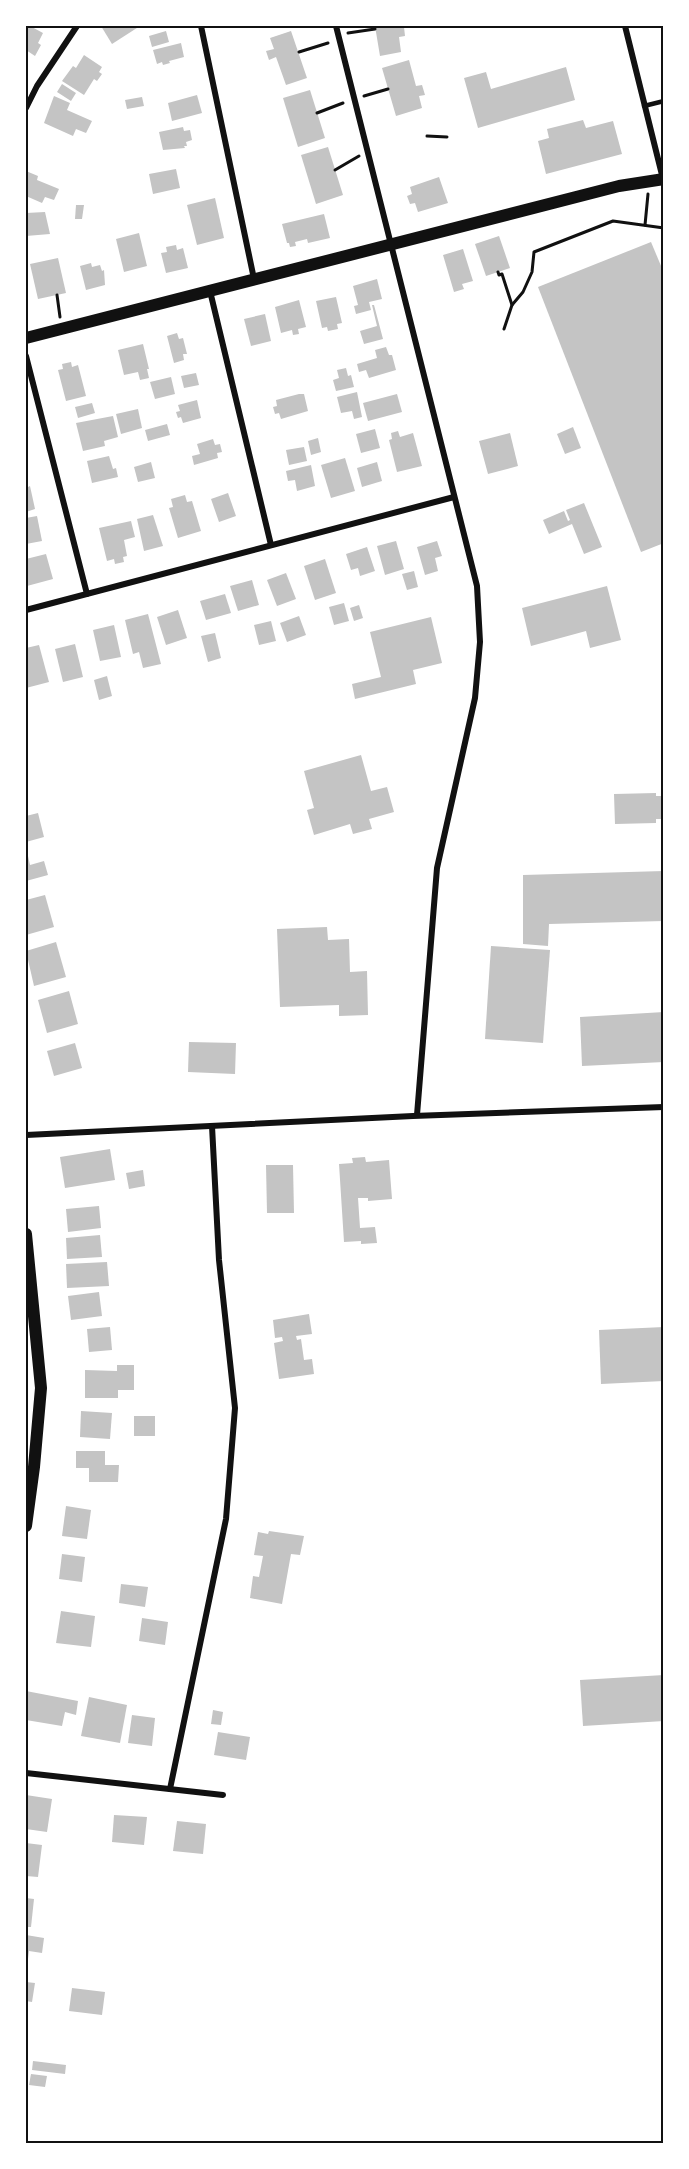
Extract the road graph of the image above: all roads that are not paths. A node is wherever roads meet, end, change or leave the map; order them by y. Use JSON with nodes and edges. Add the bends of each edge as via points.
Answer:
{"nodes":[{"id":1,"x":77,"y":26,"type":"edge"},
{"id":2,"x":201,"y":26,"type":"edge"},
{"id":3,"x":336,"y":26,"type":"edge"},
{"id":4,"x":625,"y":26,"type":"edge"},
{"id":5,"x":663,"y":101,"type":"edge"},
{"id":6,"x":644,"y":106,"type":"junction"},
{"id":7,"x":26,"y":108,"type":"edge"},
{"id":8,"x":663,"y":182,"type":"edge"},
{"id":9,"x":391,"y":244,"type":"junction"},
{"id":10,"x":254,"y":279,"type":"junction"},
{"id":11,"x":210,"y":291,"type":"junction"},
{"id":12,"x":26,"y":338,"type":"edge"},
{"id":13,"x":26,"y":356,"type":"edge"},
{"id":14,"x":454,"y":497,"type":"junction"},
{"id":15,"x":271,"y":545,"type":"junction"},
{"id":16,"x":87,"y":594,"type":"junction"},
{"id":17,"x":26,"y":610,"type":"edge"},
{"id":18,"x":663,"y":1107,"type":"edge"},
{"id":19,"x":417,"y":1115,"type":"junction"},
{"id":20,"x":212,"y":1126,"type":"junction"},
{"id":21,"x":26,"y":1135,"type":"edge"},
{"id":22,"x":26,"y":1234,"type":"edge"},
{"id":23,"x":26,"y":1526,"type":"edge"},
{"id":24,"x":26,"y":1773,"type":"edge"},
{"id":25,"x":170,"y":1789,"type":"junction"},
{"id":26,"x":223,"y":1795,"type":"dead end"}],
"edges":[{"from":1,"to":7,"type":"street"},
{"from":2,"to":10,"type":"street"},
{"from":3,"to":9,"type":"street"},
{"from":4,"to":6,"type":"street"},
{"from":5,"to":6,"type":"lane"},
{"from":6,"to":8,"type":"street"},
{"from":8,"to":9,"type":"main road","via":[[649,180],[619,186]]},
{"from":9,"to":10,"type":"main road"},
{"from":9,"to":14,"type":"street"},
{"from":10,"to":11,"type":"main road"},
{"from":11,"to":12,"type":"main road"},
{"from":11,"to":15,"type":"street"},
{"from":13,"to":16,"type":"street"},
{"from":14,"to":15,"type":"street"},
{"from":14,"to":19,"type":"street","via":[[477,586],[479,659],[475,698],[437,868]]},
{"from":15,"to":16,"type":"street"},
{"from":16,"to":17,"type":"street"},
{"from":18,"to":19,"type":"street"},
{"from":19,"to":20,"type":"street"},
{"from":20,"to":21,"type":"street"},
{"from":20,"to":25,"type":"street","via":[[219,1260],[235,1408],[226,1519]]},
{"from":22,"to":23,"type":"main road","via":[[41,1388]]},
{"from":24,"to":25,"type":"street"},
{"from":25,"to":26,"type":"street"}]}
